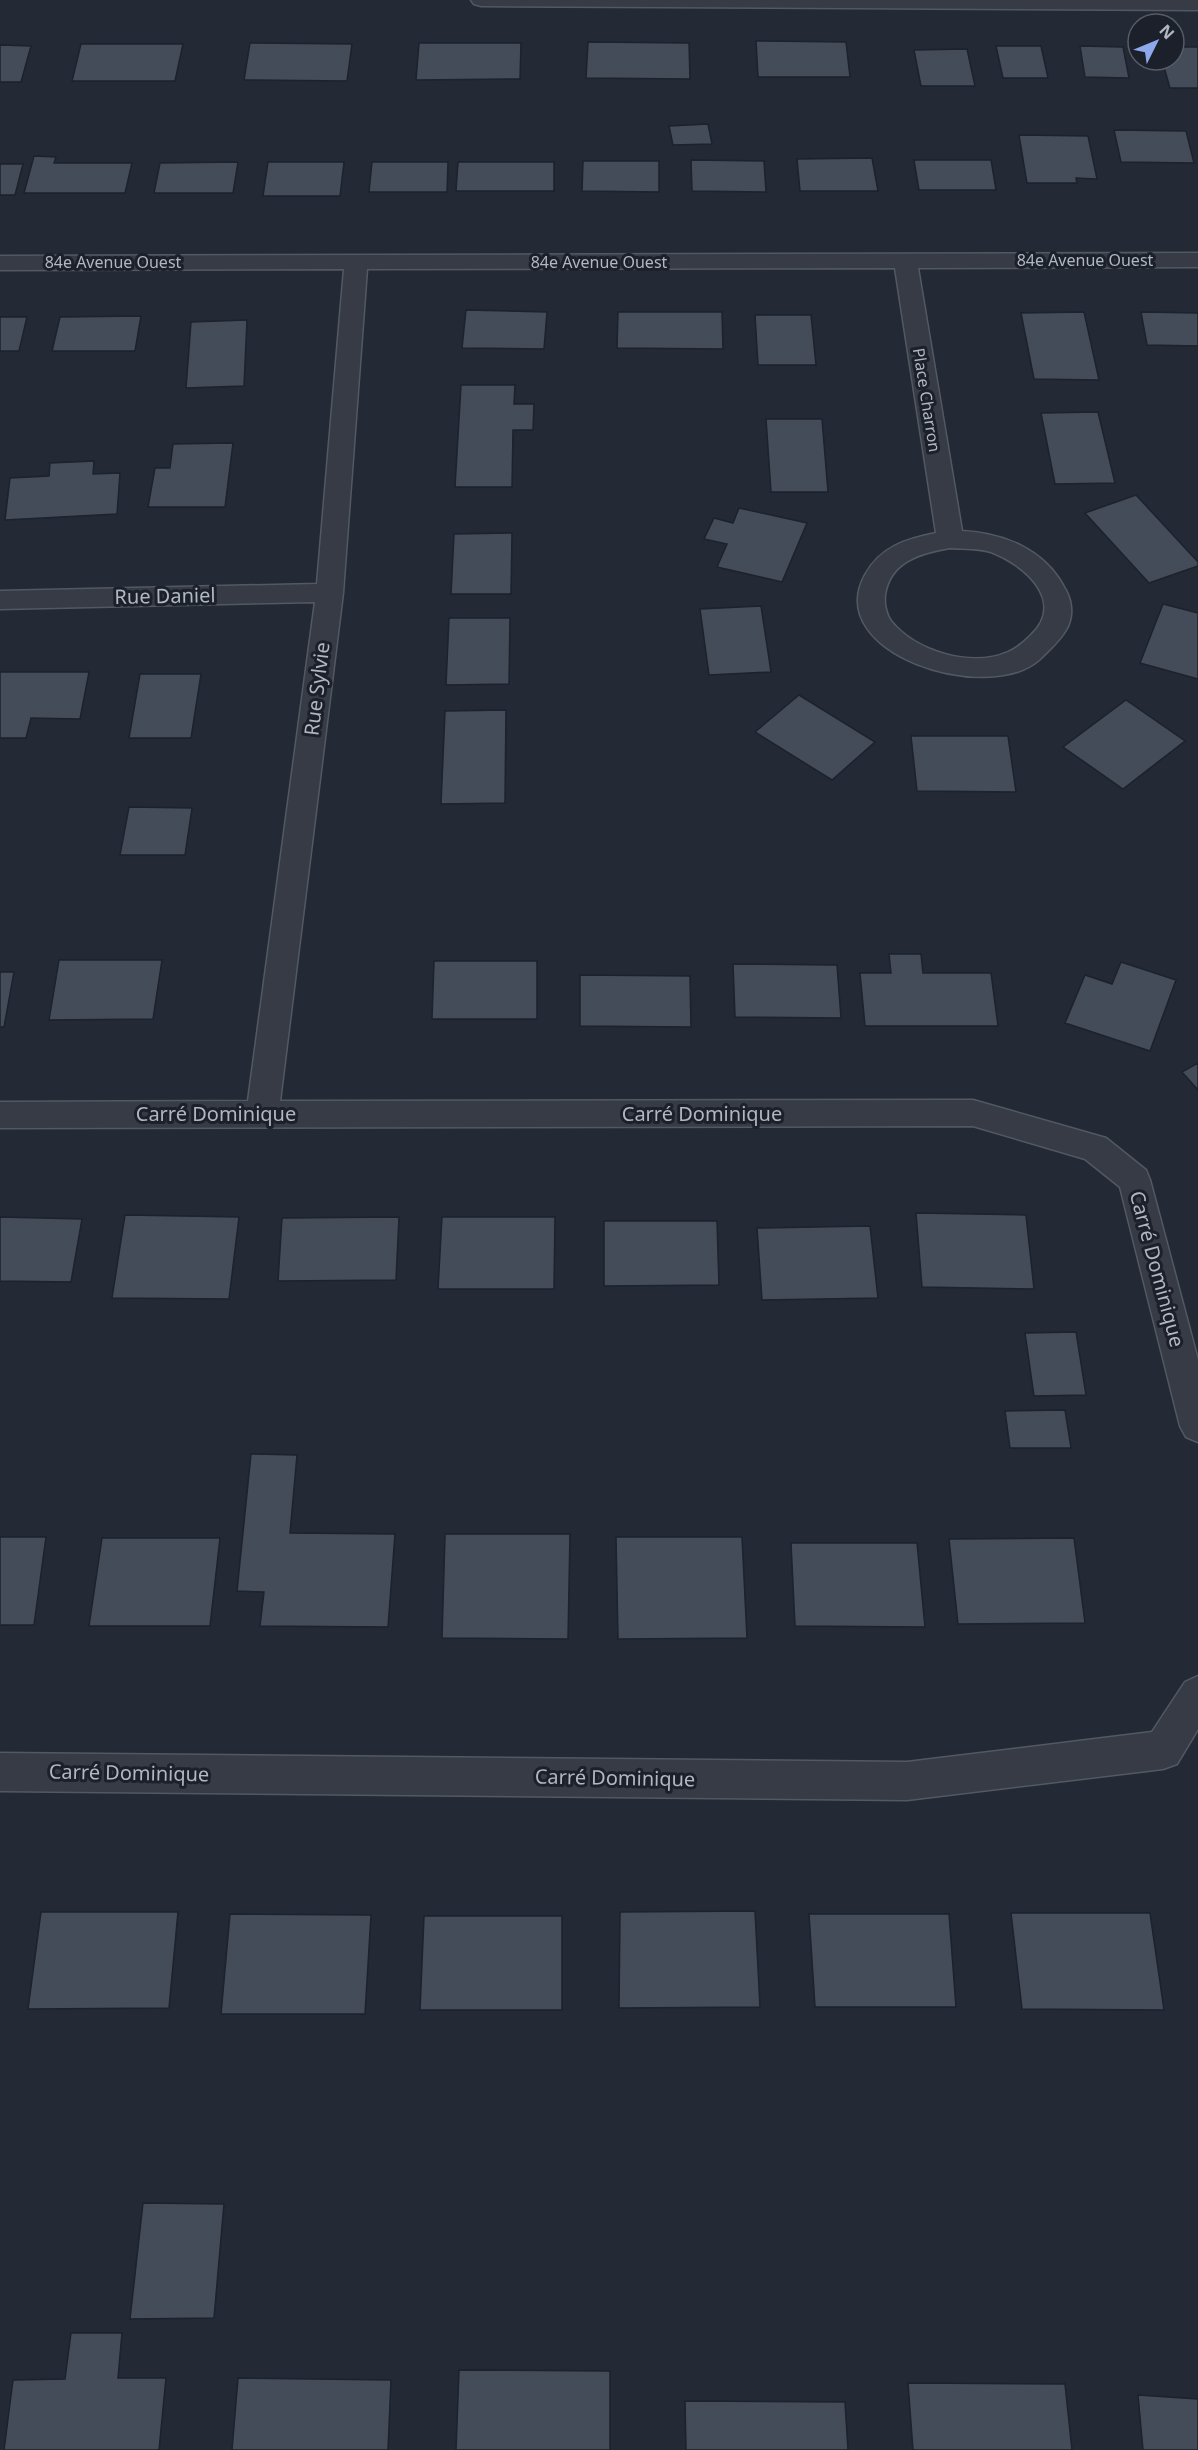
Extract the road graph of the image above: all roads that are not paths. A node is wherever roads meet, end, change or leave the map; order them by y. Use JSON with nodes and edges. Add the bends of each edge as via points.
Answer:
{"nodes":[{"id":1,"x":481,"y":0,"type":"edge"},
{"id":2,"x":1139,"y":1,"type":"edge"},
{"id":3,"x":1198,"y":4,"type":"edge"},
{"id":4,"x":1198,"y":260,"type":"edge"},
{"id":5,"x":905,"y":261,"type":"junction"},
{"id":6,"x":356,"y":262,"type":"junction"},
{"id":7,"x":0,"y":263,"type":"edge"},
{"id":8,"x":950,"y":539,"type":"junction"},
{"id":9,"x":330,"y":593,"type":"junction"},
{"id":10,"x":0,"y":600,"type":"edge"},
{"id":11,"x":0,"y":1114,"type":"edge"},
{"id":12,"x":262,"y":1114,"type":"junction"},
{"id":13,"x":1198,"y":1426,"type":"edge"},
{"id":14,"x":1198,"y":1695,"type":"edge"},
{"id":15,"x":0,"y":1772,"type":"edge"}],
"edges":[{"from":1,"to":2,"type":"street","via":[[891,4]]},
{"from":2,"to":3,"type":"street"},
{"from":4,"to":5,"type":"street","name":"84e Avenue Ouest"},
{"from":5,"to":6,"type":"street","name":"84e Avenue Ouest"},
{"from":5,"to":8,"type":"street","name":"Place Charron"},
{"from":6,"to":7,"type":"street","name":"84e Avenue Ouest"},
{"from":6,"to":9,"type":"street","name":"Rue Sylvie"},
{"from":8,"to":8,"type":"street","via":[[920,543],[894,555],[873,580],[871,602],[879,624],[893,640],[926,659],[959,667],[1000,665],[1035,651],[1056,624],[1057,603],[1048,581],[1016,553],[987,542]]},
{"from":9,"to":10,"type":"street","name":"Rue Daniel"},
{"from":9,"to":12,"type":"street","name":"Rue Sylvie"},
{"from":11,"to":12,"type":"street","name":"Carré Dominique"},
{"from":12,"to":13,"type":"street","name":"Carré Dominique","via":[[973,1113],[1095,1148],[1134,1180]]},
{"from":14,"to":15,"type":"street","name":"Carré Dominique","via":[[1163,1750],[907,1781]]}]}
